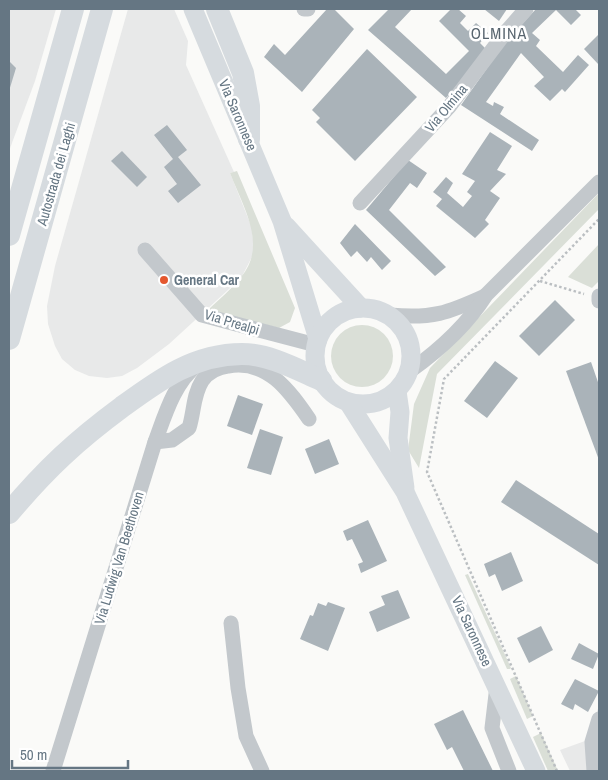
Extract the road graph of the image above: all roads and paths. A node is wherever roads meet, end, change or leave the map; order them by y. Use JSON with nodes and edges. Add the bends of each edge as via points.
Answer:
{"nodes":[{"id":1,"x":74,"y":9,"type":"edge"},
{"id":2,"x":102,"y":9,"type":"edge"},
{"id":3,"x":193,"y":9,"type":"edge"},
{"id":4,"x":217,"y":9,"type":"edge"},
{"id":5,"x":526,"y":9,"type":"edge"},
{"id":6,"x":249,"y":139,"type":"junction"},
{"id":7,"x":599,"y":182,"type":"edge"},
{"id":8,"x":360,"y":203,"type":"dead end"},
{"id":9,"x":599,"y":219,"type":"edge"},
{"id":10,"x":282,"y":221,"type":"junction"},
{"id":11,"x":9,"y":235,"type":"edge"},
{"id":12,"x":144,"y":250,"type":"dead end"},
{"id":13,"x":540,"y":281,"type":"junction"},
{"id":14,"x":486,"y":295,"type":"junction"},
{"id":15,"x":599,"y":298,"type":"edge"},
{"id":16,"x":361,"y":308,"type":"junction"},
{"id":17,"x":390,"y":315,"type":"junction"},
{"id":18,"x":9,"y":339,"type":"edge"},
{"id":19,"x":317,"y":342,"type":"junction"},
{"id":20,"x":207,"y":358,"type":"junction"},
{"id":21,"x":410,"y":371,"type":"junction"},
{"id":22,"x":321,"y":380,"type":"junction"},
{"id":23,"x":397,"y":391,"type":"junction"},
{"id":24,"x":348,"y":402,"type":"junction"},
{"id":25,"x":309,"y":419,"type":"dead end"},
{"id":26,"x":155,"y":442,"type":"junction"},
{"id":27,"x":405,"y":492,"type":"junction"},
{"id":28,"x":9,"y":513,"type":"edge"},
{"id":29,"x":231,"y":623,"type":"dead end"},
{"id":30,"x":497,"y":684,"type":"junction"},
{"id":31,"x":599,"y":719,"type":"edge"},
{"id":32,"x":54,"y":771,"type":"edge"},
{"id":33,"x":262,"y":771,"type":"edge"},
{"id":34,"x":510,"y":771,"type":"edge"},
{"id":35,"x":536,"y":771,"type":"edge"},
{"id":36,"x":557,"y":771,"type":"edge"},
{"id":37,"x":594,"y":771,"type":"edge"}],
"edges":[{"from":1,"to":11,"type":"highway","name":"Autostrada dei Laghi"},
{"from":2,"to":18,"type":"highway","name":"Autostrada dei Laghi"},
{"from":3,"to":6,"type":"main road","name":"Via Saronnese"},
{"from":4,"to":6,"type":"highway","via":[[245,81]]},
{"from":5,"to":8,"type":"street","name":"Via Olmina","via":[[449,107]]},
{"from":6,"to":10,"type":"main road","name":"Via Saronnese"},
{"from":7,"to":14,"type":"street"},
{"from":9,"to":13,"type":"path"},
{"from":10,"to":16,"type":"main road","name":"Via Saronnese"},
{"from":10,"to":19,"type":"main road","name":"Via Saronnese"},
{"from":12,"to":19,"type":"street","name":"Via Prealpi","via":[[202,315]]},
{"from":13,"to":15,"type":"path"},
{"from":13,"to":36,"type":"path","via":[[444,380],[427,472]]},
{"from":14,"to":17,"type":"street","via":[[448,312],[416,317]]},
{"from":14,"to":21,"type":"street","via":[[478,308],[431,356]]},
{"from":16,"to":17,"type":"main road"},
{"from":16,"to":19,"type":"main road","via":[[341,313],[329,321]]},
{"from":17,"to":21,"type":"main road","via":[[409,340],[412,355]]},
{"from":19,"to":22,"type":"main road","name":"Via Saronnese","via":[[316,367]]},
{"from":20,"to":22,"type":"highway","via":[[242,354],[266,357]]},
{"from":20,"to":26,"type":"street","name":"Via Ludwig Van Beethoven","via":[[188,373],[168,405]]},
{"from":20,"to":28,"type":"highway","via":[[181,367],[158,381],[80,437],[42,473]]},
{"from":21,"to":23,"type":"main road"},
{"from":22,"to":24,"type":"main road","name":"Via Saronnese","via":[[336,396]]},
{"from":23,"to":24,"type":"main road","via":[[370,404]]},
{"from":23,"to":27,"type":"main road","name":"Via Saronnese","via":[[400,412],[398,438]]},
{"from":24,"to":27,"type":"main road","name":"Via Saronnese"},
{"from":25,"to":26,"type":"street","via":[[285,386],[263,369],[236,364],[218,368],[204,378],[197,390],[189,428],[172,440]]},
{"from":26,"to":32,"type":"street","name":"Via Ludwig Van Beethoven"},
{"from":27,"to":30,"type":"main road","name":"Via Saronnese"},
{"from":29,"to":33,"type":"street","via":[[246,736]]},
{"from":30,"to":34,"type":"street","via":[[492,728],[498,749]]},
{"from":30,"to":35,"type":"main road","name":"Via Saronnese"},
{"from":31,"to":37,"type":"street","via":[[592,742]]}]}
